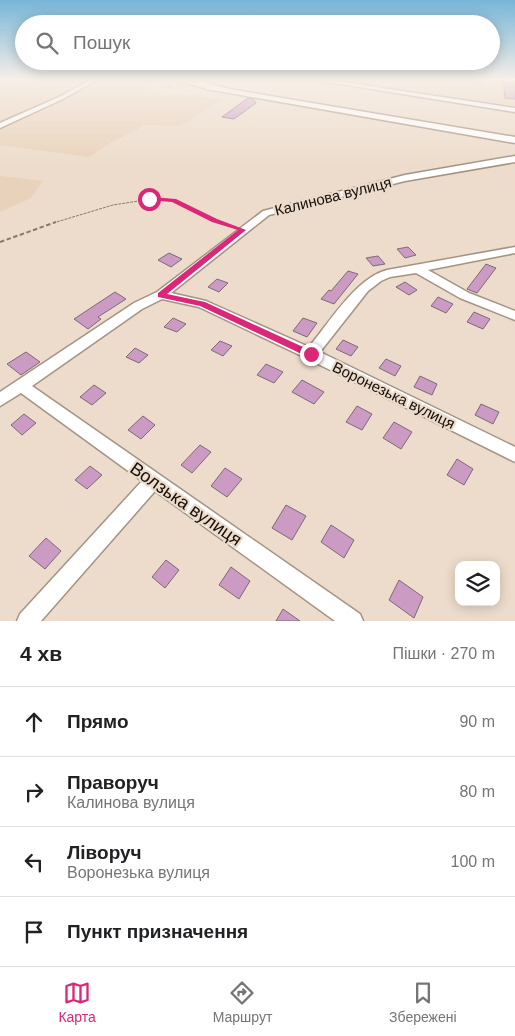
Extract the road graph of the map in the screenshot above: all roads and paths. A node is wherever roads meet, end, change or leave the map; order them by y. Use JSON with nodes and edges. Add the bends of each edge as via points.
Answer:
{"nodes":[{"id":1,"x":39,"y":108,"type":"edge"},
{"id":2,"x":328,"y":108,"type":"edge"},
{"id":3,"x":357,"y":108,"type":"edge"},
{"id":4,"x":502,"y":108,"type":"edge"},
{"id":5,"x":515,"y":110,"type":"edge"},
{"id":6,"x":0,"y":126,"type":"edge"},
{"id":7,"x":515,"y":136,"type":"edge"},
{"id":8,"x":515,"y":140,"type":"edge"},
{"id":9,"x":515,"y":159,"type":"edge"},
{"id":10,"x":243,"y":230,"type":"junction"},
{"id":11,"x":0,"y":242,"type":"edge"},
{"id":12,"x":515,"y":250,"type":"edge"},
{"id":13,"x":418,"y":268,"type":"junction"},
{"id":14,"x":161,"y":295,"type":"junction"},
{"id":15,"x":515,"y":316,"type":"edge"},
{"id":16,"x":311,"y":354,"type":"junction"},
{"id":17,"x":21,"y":386,"type":"junction"},
{"id":18,"x":0,"y":400,"type":"edge"},
{"id":19,"x":515,"y":455,"type":"edge"},
{"id":20,"x":153,"y":482,"type":"junction"},
{"id":21,"x":27,"y":621,"type":"edge"},
{"id":22,"x":352,"y":621,"type":"edge"}],
"edges":[{"from":1,"to":6,"type":"street"},
{"from":2,"to":8,"type":"main road"},
{"from":3,"to":7,"type":"main road"},
{"from":4,"to":5,"type":"street"},
{"from":9,"to":10,"type":"street","name":"Калинова вулиця","via":[[405,178],[308,202],[266,213]]},
{"from":10,"to":11,"type":"path","via":[[173,200],[156,199],[123,202]]},
{"from":10,"to":14,"type":"street","name":"Калинова вулиця"},
{"from":12,"to":13,"type":"street"},
{"from":13,"to":15,"type":"street","via":[[465,297]]},
{"from":13,"to":16,"type":"street","via":[[376,278],[364,288]]},
{"from":14,"to":16,"type":"street","name":"Воронезька вулиця","via":[[202,304]]},
{"from":14,"to":17,"type":"street","name":"Калинова вулиця","via":[[131,311]]},
{"from":16,"to":19,"type":"street","name":"Воронезька вулиця"},
{"from":17,"to":18,"type":"street","name":"Калинова вулиця"},
{"from":17,"to":20,"type":"street","name":"Волзька вулиця"},
{"from":20,"to":21,"type":"street"},
{"from":20,"to":22,"type":"street","name":"Волзька вулиця"}]}
